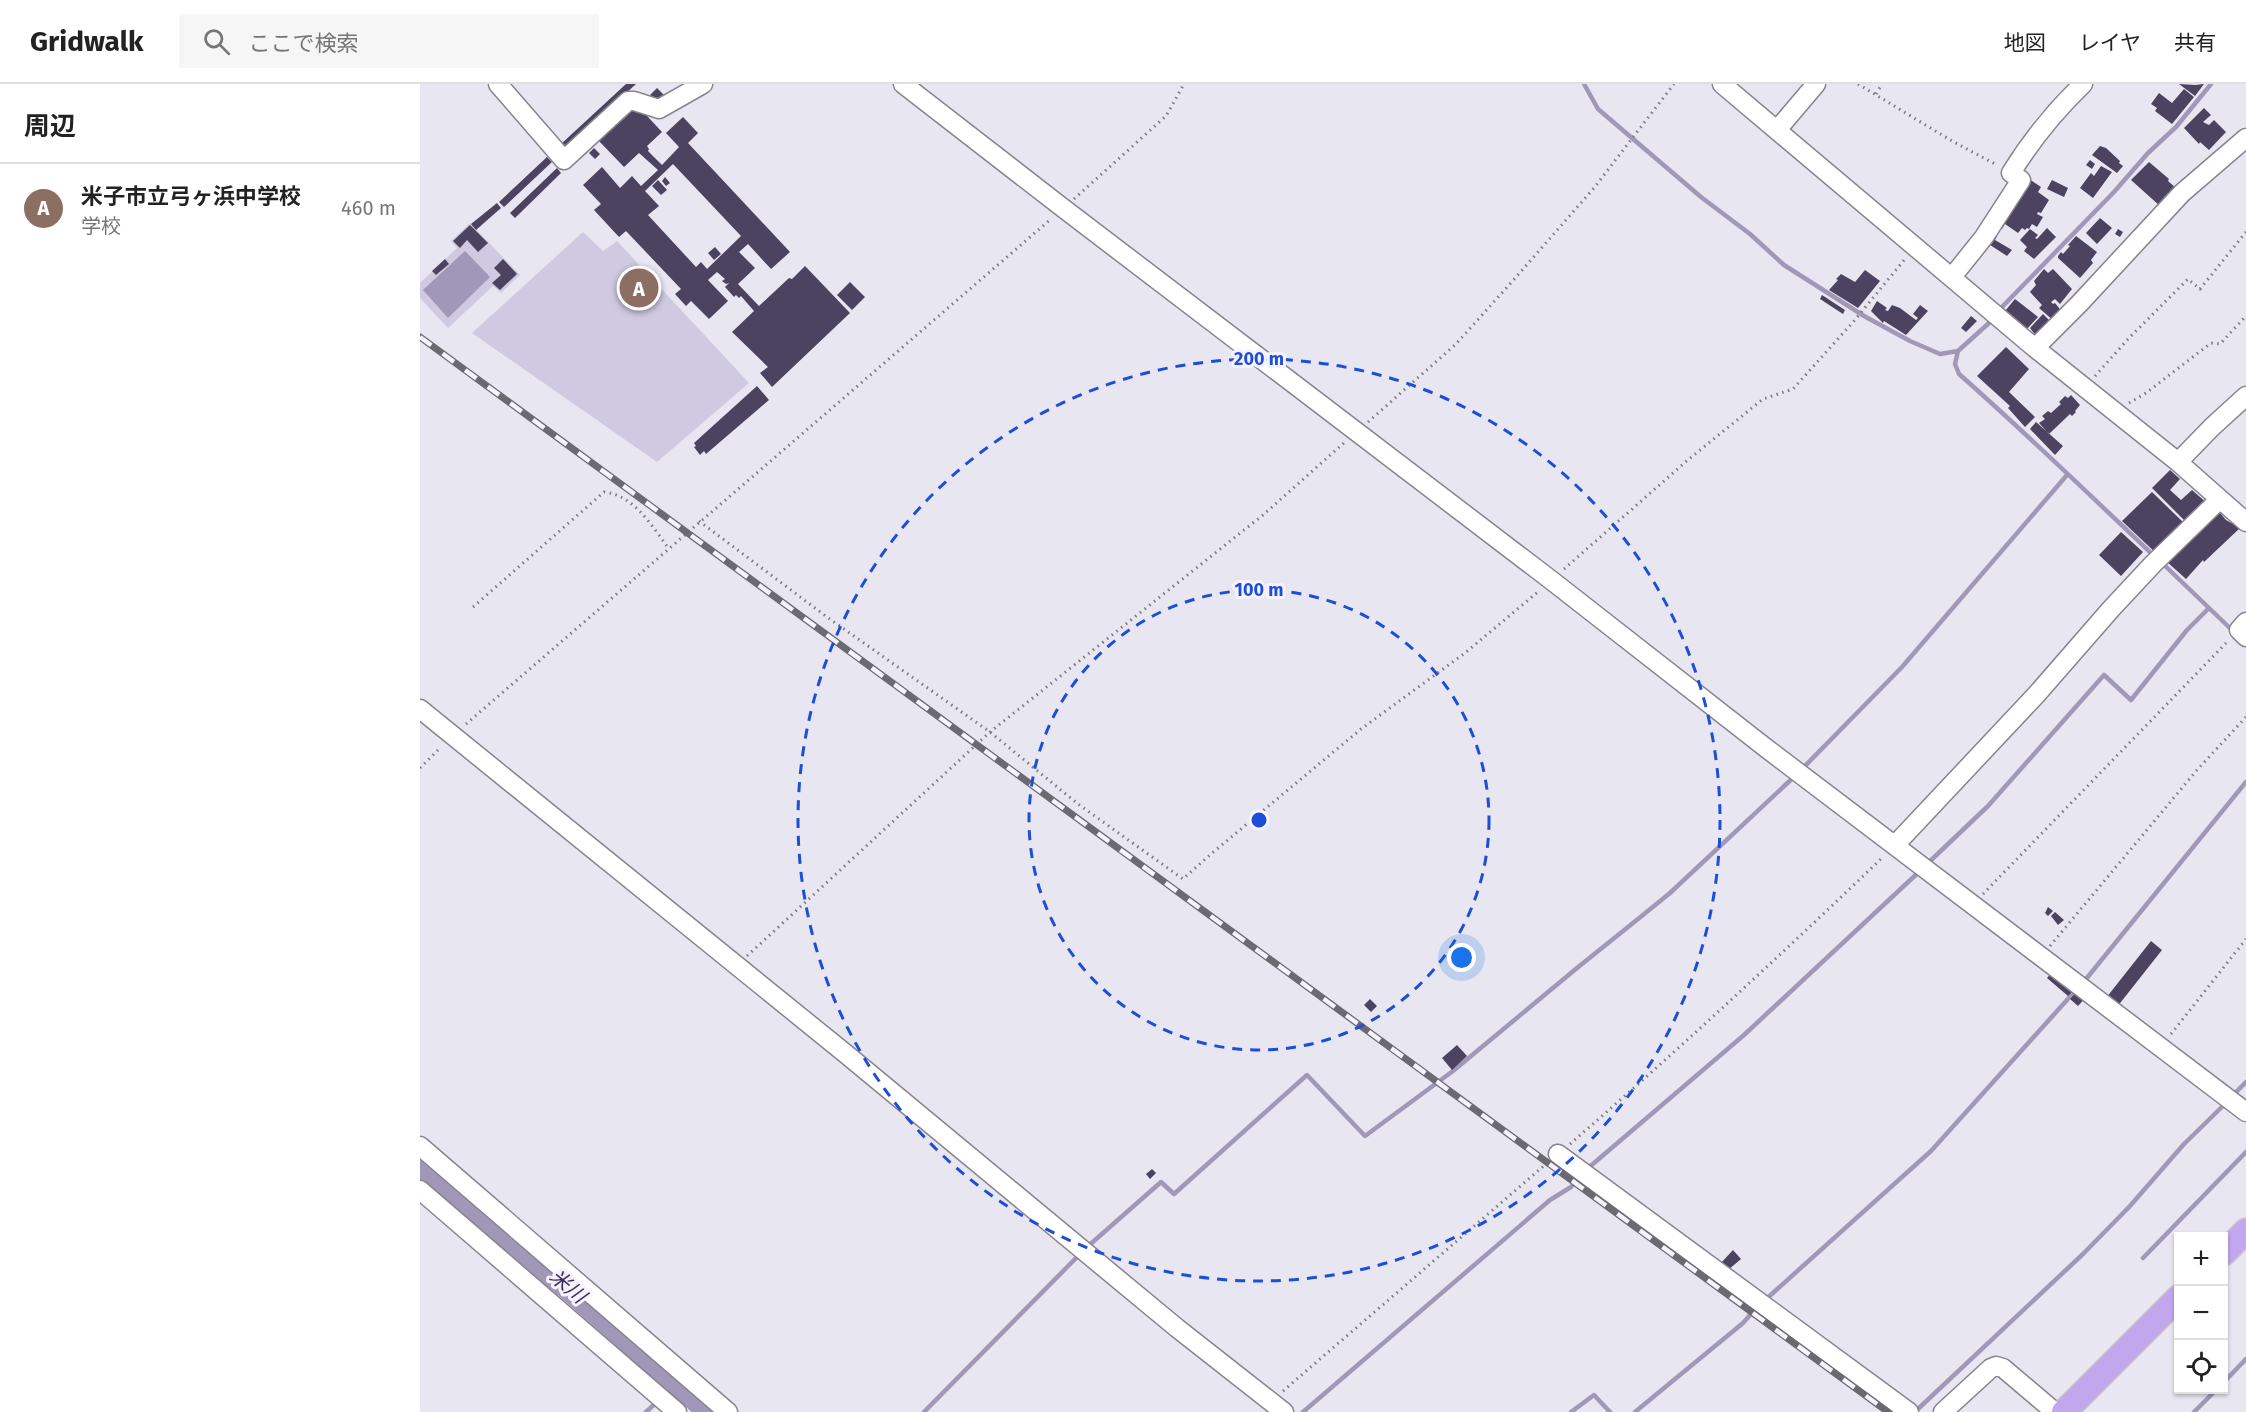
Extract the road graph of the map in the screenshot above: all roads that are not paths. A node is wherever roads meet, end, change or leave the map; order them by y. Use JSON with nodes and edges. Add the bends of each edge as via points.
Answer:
{"nodes":[{"id":1,"x":498,"y":84,"type":"edge"},
{"id":2,"x":703,"y":84,"type":"edge"},
{"id":3,"x":903,"y":84,"type":"edge"},
{"id":4,"x":1722,"y":84,"type":"edge"},
{"id":5,"x":1816,"y":84,"type":"edge"},
{"id":6,"x":2083,"y":84,"type":"edge"},
{"id":7,"x":1777,"y":130,"type":"junction"},
{"id":8,"x":2246,"y":138,"type":"edge"},
{"id":9,"x":1952,"y":277,"type":"junction"},
{"id":10,"x":2036,"y":348,"type":"junction"},
{"id":11,"x":2246,"y":396,"type":"edge"},
{"id":12,"x":2178,"y":462,"type":"junction"},
{"id":13,"x":2219,"y":500,"type":"junction"},
{"id":14,"x":2244,"y":518,"type":"edge"},
{"id":15,"x":420,"y":709,"type":"edge"},
{"id":16,"x":1895,"y":845,"type":"junction"},
{"id":17,"x":2246,"y":1112,"type":"edge"},
{"id":18,"x":420,"y":1146,"type":"edge"},
{"id":19,"x":1558,"y":1154,"type":"road end"},
{"id":20,"x":420,"y":1190,"type":"edge"},
{"id":21,"x":2246,"y":1231,"type":"edge"},
{"id":22,"x":2228,"y":1248,"type":"edge"},
{"id":23,"x":2174,"y":1302,"type":"edge"},
{"id":24,"x":1271,"y":1408,"type":"edge"},
{"id":25,"x":677,"y":1412,"type":"edge"},
{"id":26,"x":728,"y":1412,"type":"edge"},
{"id":27,"x":1909,"y":1412,"type":"edge"},
{"id":28,"x":1943,"y":1412,"type":"edge"},
{"id":29,"x":2055,"y":1412,"type":"edge"},
{"id":30,"x":2064,"y":1412,"type":"edge"}],
"edges":[{"from":1,"to":2,"type":"street","via":[[564,160],[627,102],[659,109]]},
{"from":3,"to":16,"type":"street"},
{"from":4,"to":7,"type":"street"},
{"from":5,"to":7,"type":"street"},
{"from":6,"to":9,"type":"street","via":[[2032,139],[2011,172],[2021,180]]},
{"from":7,"to":9,"type":"street"},
{"from":8,"to":10,"type":"street","via":[[2182,194]]},
{"from":9,"to":10,"type":"street"},
{"from":10,"to":12,"type":"street"},
{"from":11,"to":12,"type":"street"},
{"from":12,"to":13,"type":"street"},
{"from":13,"to":14,"type":"street"},
{"from":13,"to":16,"type":"street","via":[[2132,586],[2037,695]]},
{"from":15,"to":24,"type":"street","via":[[737,965]]},
{"from":16,"to":17,"type":"street"},
{"from":18,"to":26,"type":"street"},
{"from":19,"to":27,"type":"street"},
{"from":20,"to":25,"type":"street"},
{"from":21,"to":22,"type":"main road"},
{"from":23,"to":30,"type":"main road"},
{"from":28,"to":29,"type":"street","via":[[1995,1366],[2003,1368]]}]}
